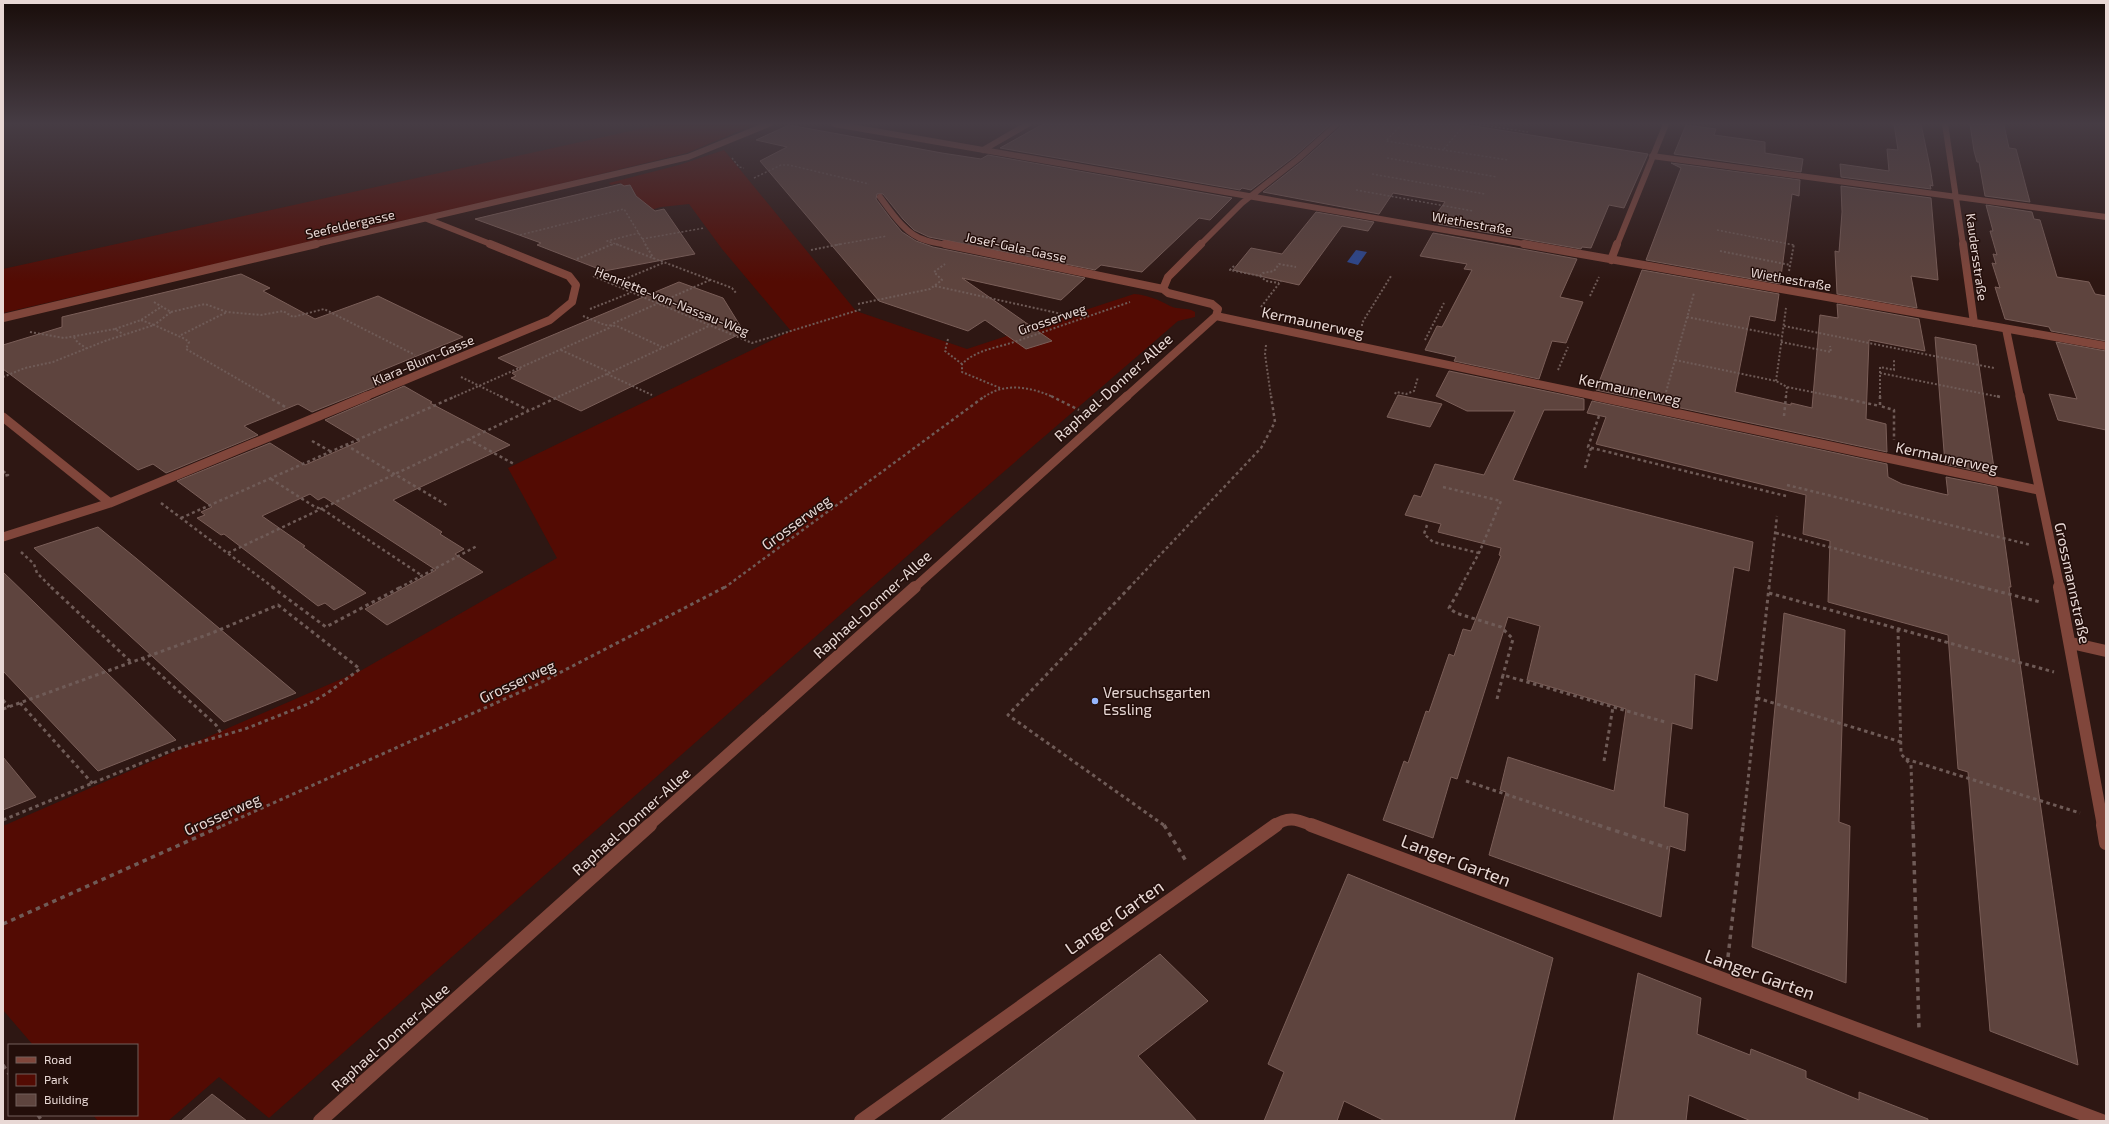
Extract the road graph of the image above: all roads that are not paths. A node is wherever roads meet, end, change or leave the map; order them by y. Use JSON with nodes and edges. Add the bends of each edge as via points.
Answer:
{"nodes":[{"id":1,"x":606,"y":176,"type":"edge"},
{"id":2,"x":1134,"y":176,"type":"edge"},
{"id":3,"x":1275,"y":176,"type":"edge"},
{"id":4,"x":1644,"y":176,"type":"edge"},
{"id":5,"x":1804,"y":176,"type":"edge"},
{"id":6,"x":1953,"y":176,"type":"edge"},
{"id":7,"x":880,"y":197,"type":"road end"},
{"id":8,"x":1251,"y":197,"type":"junction"},
{"id":9,"x":1956,"y":197,"type":"junction"},
{"id":10,"x":2106,"y":217,"type":"edge"},
{"id":11,"x":427,"y":219,"type":"junction"},
{"id":12,"x":1611,"y":260,"type":"junction"},
{"id":13,"x":1163,"y":289,"type":"junction"},
{"id":14,"x":1216,"y":316,"type":"junction"},
{"id":15,"x":3,"y":318,"type":"edge"},
{"id":16,"x":1974,"y":323,"type":"junction"},
{"id":17,"x":2006,"y":329,"type":"junction"},
{"id":18,"x":2106,"y":346,"type":"edge"},
{"id":19,"x":3,"y":417,"type":"edge"},
{"id":20,"x":2038,"y":490,"type":"junction"},
{"id":21,"x":110,"y":503,"type":"junction"},
{"id":22,"x":3,"y":537,"type":"edge"},
{"id":23,"x":2071,"y":643,"type":"junction"},
{"id":24,"x":2106,"y":651,"type":"edge"},
{"id":25,"x":2106,"y":844,"type":"edge"},
{"id":26,"x":320,"y":1121,"type":"edge"},
{"id":27,"x":860,"y":1121,"type":"edge"},
{"id":28,"x":2102,"y":1121,"type":"edge"}],
"edges":[{"from":1,"to":11,"type":"street","name":"Seefeldergasse"},
{"from":2,"to":8,"type":"street","name":"Wiethestraße"},
{"from":3,"to":8,"type":"street"},
{"from":4,"to":12,"type":"street"},
{"from":5,"to":9,"type":"street"},
{"from":6,"to":9,"type":"street","name":"Kaudersstraße"},
{"from":7,"to":13,"type":"street","name":"Josef-Gala-Gasse","via":[[911,232],[924,240]]},
{"from":8,"to":12,"type":"street","name":"Wiethestraße"},
{"from":8,"to":13,"type":"street","via":[[1168,277]]},
{"from":9,"to":10,"type":"street"},
{"from":9,"to":16,"type":"street","name":"Kaudersstraße"},
{"from":11,"to":15,"type":"street","name":"Seefeldergasse"},
{"from":11,"to":21,"type":"street","name":"Klara-Blum-Gasse","via":[[569,276],[576,285],[576,296],[569,307],[550,320]]},
{"from":12,"to":16,"type":"street","name":"Wiethestraße"},
{"from":13,"to":14,"type":"street","via":[[1168,293],[1212,304],[1218,309]]},
{"from":14,"to":20,"type":"street","name":"Kermaunerweg"},
{"from":14,"to":26,"type":"street","name":"Raphael-Donner-Allee"},
{"from":16,"to":17,"type":"street","name":"Wiethestraße"},
{"from":17,"to":18,"type":"street","name":"Wiethestraße"},
{"from":17,"to":20,"type":"street","name":"Grossmannstraße"},
{"from":19,"to":21,"type":"street"},
{"from":20,"to":23,"type":"street","name":"Grossmannstraße"},
{"from":21,"to":22,"type":"street","name":"Klara-Blum-Gasse"},
{"from":23,"to":24,"type":"street"},
{"from":23,"to":25,"type":"street","name":"Grossmannstraße"},
{"from":27,"to":28,"type":"street","name":"Langer Garten","via":[[1284,819],[1298,820]]}]}
